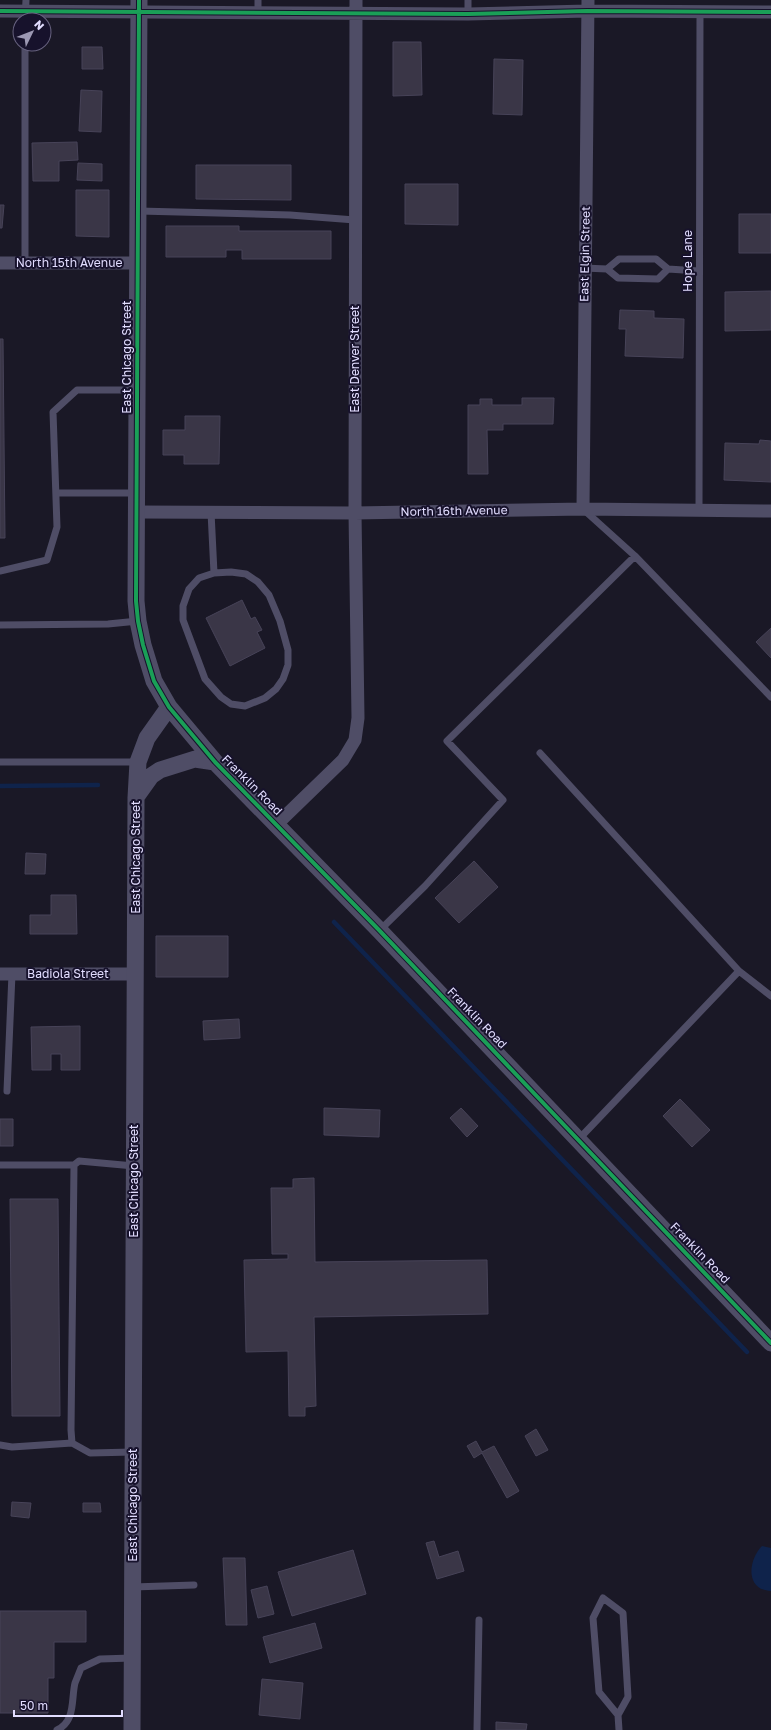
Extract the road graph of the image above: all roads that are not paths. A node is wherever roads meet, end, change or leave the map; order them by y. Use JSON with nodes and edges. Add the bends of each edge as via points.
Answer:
{"nodes":[{"id":1,"x":468,"y":0,"type":"edge"},
{"id":2,"x":139,"y":5,"type":"edge"},
{"id":3,"x":588,"y":5,"type":"edge"},
{"id":4,"x":258,"y":6,"type":"edge"},
{"id":5,"x":355,"y":6,"type":"edge"},
{"id":6,"x":26,"y":10,"type":"edge"},
{"id":7,"x":0,"y":11,"type":"edge"},
{"id":8,"x":700,"y":12,"type":"junction"},
{"id":9,"x":771,"y":12,"type":"edge"},
{"id":10,"x":468,"y":14,"type":"junction"},
{"id":11,"x":25,"y":52,"type":"edge"},
{"id":12,"x":138,"y":211,"type":"junction"},
{"id":13,"x":355,"y":220,"type":"junction"},
{"id":14,"x":0,"y":263,"type":"edge"},
{"id":15,"x":25,"y":263,"type":"junction"},
{"id":16,"x":138,"y":263,"type":"junction"},
{"id":17,"x":584,"y":268,"type":"junction"},
{"id":18,"x":607,"y":269,"type":"junction"},
{"id":19,"x":668,"y":269,"type":"junction"},
{"id":20,"x":700,"y":271,"type":"junction"},
{"id":21,"x":137,"y":390,"type":"junction"},
{"id":22,"x":56,"y":493,"type":"junction"},
{"id":23,"x":137,"y":493,"type":"junction"},
{"id":24,"x":583,"y":509,"type":"junction"},
{"id":25,"x":699,"y":510,"type":"junction"},
{"id":26,"x":136,"y":512,"type":"junction"},
{"id":27,"x":211,"y":512,"type":"junction"},
{"id":28,"x":769,"y":512,"type":"edge"},
{"id":29,"x":355,"y":513,"type":"junction"},
{"id":30,"x":635,"y":556,"type":"junction"},
{"id":31,"x":0,"y":571,"type":"edge"},
{"id":32,"x":214,"y":573,"type":"junction"},
{"id":33,"x":138,"y":621,"type":"junction"},
{"id":34,"x":0,"y":625,"type":"edge"},
{"id":35,"x":771,"y":697,"type":"edge"},
{"id":36,"x":169,"y":707,"type":"junction"},
{"id":37,"x":540,"y":753,"type":"dead end"},
{"id":38,"x":0,"y":762,"type":"edge"},
{"id":39,"x":138,"y":762,"type":"junction"},
{"id":40,"x":215,"y":762,"type":"junction"},
{"id":41,"x":136,"y":798,"type":"junction"},
{"id":42,"x":277,"y":824,"type":"junction"},
{"id":43,"x":380,"y":930,"type":"junction"},
{"id":44,"x":739,"y":971,"type":"junction"},
{"id":45,"x":6,"y":974,"type":"edge"},
{"id":46,"x":135,"y":974,"type":"junction"},
{"id":47,"x":771,"y":995,"type":"edge"},
{"id":48,"x":7,"y":1091,"type":"dead end"},
{"id":49,"x":578,"y":1140,"type":"junction"},
{"id":50,"x":0,"y":1165,"type":"edge"},
{"id":51,"x":74,"y":1165,"type":"junction"},
{"id":52,"x":134,"y":1166,"type":"junction"},
{"id":53,"x":771,"y":1343,"type":"edge"},
{"id":54,"x":72,"y":1443,"type":"junction"},
{"id":55,"x":0,"y":1444,"type":"edge"},
{"id":56,"x":133,"y":1452,"type":"junction"},
{"id":57,"x":194,"y":1585,"type":"dead end"},
{"id":58,"x":132,"y":1587,"type":"junction"},
{"id":59,"x":479,"y":1620,"type":"dead end"},
{"id":60,"x":132,"y":1658,"type":"junction"},
{"id":61,"x":618,"y":1715,"type":"junction"},
{"id":62,"x":57,"y":1730,"type":"edge"},
{"id":63,"x":132,"y":1730,"type":"edge"},
{"id":64,"x":477,"y":1730,"type":"edge"},
{"id":65,"x":619,"y":1730,"type":"edge"}],
"edges":[{"from":1,"to":10,"type":"lane"},
{"from":2,"to":4,"type":"street"},
{"from":2,"to":6,"type":"street"},
{"from":2,"to":12,"type":"street","name":"East Chicago Street"},
{"from":3,"to":8,"type":"street"},
{"from":3,"to":10,"type":"street"},
{"from":3,"to":17,"type":"street","name":"East Elgin Street"},
{"from":4,"to":5,"type":"street"},
{"from":5,"to":10,"type":"street"},
{"from":5,"to":13,"type":"street","name":"East Denver Street"},
{"from":6,"to":7,"type":"street"},
{"from":8,"to":9,"type":"street"},
{"from":8,"to":20,"type":"lane","name":"Hope Lane"},
{"from":11,"to":15,"type":"lane"},
{"from":12,"to":13,"type":"lane","via":[[290,215]]},
{"from":12,"to":16,"type":"street","name":"East Chicago Street"},
{"from":13,"to":29,"type":"street","name":"East Denver Street"},
{"from":14,"to":15,"type":"street","name":"North 15th Avenue"},
{"from":15,"to":16,"type":"street","name":"North 15th Avenue"},
{"from":16,"to":21,"type":"street","name":"East Chicago Street"},
{"from":17,"to":18,"type":"lane"},
{"from":17,"to":24,"type":"street","name":"East Elgin Street"},
{"from":18,"to":19,"type":"lane","via":[[619,259],[656,259]]},
{"from":18,"to":19,"type":"lane","via":[[618,278],[658,279]]},
{"from":19,"to":20,"type":"lane"},
{"from":20,"to":25,"type":"lane","name":"Hope Lane"},
{"from":21,"to":22,"type":"lane","via":[[76,390],[53,412]]},
{"from":21,"to":23,"type":"street","name":"East Chicago Street"},
{"from":22,"to":23,"type":"lane"},
{"from":22,"to":31,"type":"lane","via":[[57,527],[47,560]]},
{"from":23,"to":26,"type":"street","name":"East Chicago Street"},
{"from":24,"to":25,"type":"street","name":"North 16th Avenue"},
{"from":24,"to":29,"type":"street","name":"North 16th Avenue"},
{"from":24,"to":30,"type":"lane"},
{"from":25,"to":28,"type":"street","name":"North 16th Avenue"},
{"from":26,"to":27,"type":"street","name":"North 16th Avenue"},
{"from":26,"to":33,"type":"street","name":"East Chicago Street"},
{"from":27,"to":29,"type":"street","name":"North 16th Avenue"},
{"from":27,"to":32,"type":"lane"},
{"from":29,"to":42,"type":"street","name":"East Denver Street","via":[[358,718],[354,740],[343,760]]},
{"from":30,"to":35,"type":"lane"},
{"from":30,"to":43,"type":"lane","via":[[447,741],[503,800],[425,886]]},
{"from":32,"to":32,"type":"lane","via":[[246,574],[258,582],[269,595],[288,650],[288,665],[276,689],[265,698],[245,706],[231,704],[205,679],[183,620],[183,606],[189,589],[200,578]]},
{"from":33,"to":34,"type":"lane","via":[[108,624]]},
{"from":33,"to":36,"type":"street","name":"East Chicago Street","via":[[154,681]]},
{"from":36,"to":39,"type":"street","name":"East Chicago Street","via":[[147,738]]},
{"from":36,"to":40,"type":"street","name":"Franklin Road"},
{"from":37,"to":44,"type":"lane"},
{"from":38,"to":39,"type":"lane"},
{"from":39,"to":41,"type":"street","name":"East Chicago Street"},
{"from":40,"to":41,"type":"street","via":[[195,759],[160,770],[151,776]]},
{"from":40,"to":42,"type":"street","name":"Franklin Road"},
{"from":41,"to":46,"type":"street","name":"East Chicago Street"},
{"from":42,"to":43,"type":"street","name":"Franklin Road"},
{"from":43,"to":49,"type":"street","name":"Franklin Road"},
{"from":44,"to":47,"type":"lane"},
{"from":44,"to":49,"type":"lane"},
{"from":45,"to":46,"type":"street","name":"Badiola Street"},
{"from":45,"to":48,"type":"lane"},
{"from":46,"to":52,"type":"street","name":"East Chicago Street"},
{"from":49,"to":53,"type":"street","name":"Franklin Road"},
{"from":50,"to":51,"type":"lane"},
{"from":51,"to":52,"type":"lane","via":[[79,1161]]},
{"from":51,"to":54,"type":"lane"},
{"from":52,"to":56,"type":"street","name":"East Chicago Street"},
{"from":54,"to":55,"type":"lane","via":[[12,1447]]},
{"from":54,"to":56,"type":"lane","via":[[90,1453]]},
{"from":56,"to":58,"type":"street","name":"East Chicago Street"},
{"from":57,"to":58,"type":"lane"},
{"from":58,"to":60,"type":"street","name":"East Chicago Street"},
{"from":59,"to":64,"type":"lane"},
{"from":60,"to":62,"type":"lane","via":[[100,1659],[81,1668],[75,1683],[73,1707],[67,1722]]},
{"from":60,"to":63,"type":"street","name":"East Chicago Street"},
{"from":61,"to":61,"type":"lane","via":[[628,1697],[623,1613],[603,1598],[593,1618],[600,1692]]},
{"from":61,"to":65,"type":"lane"}]}
